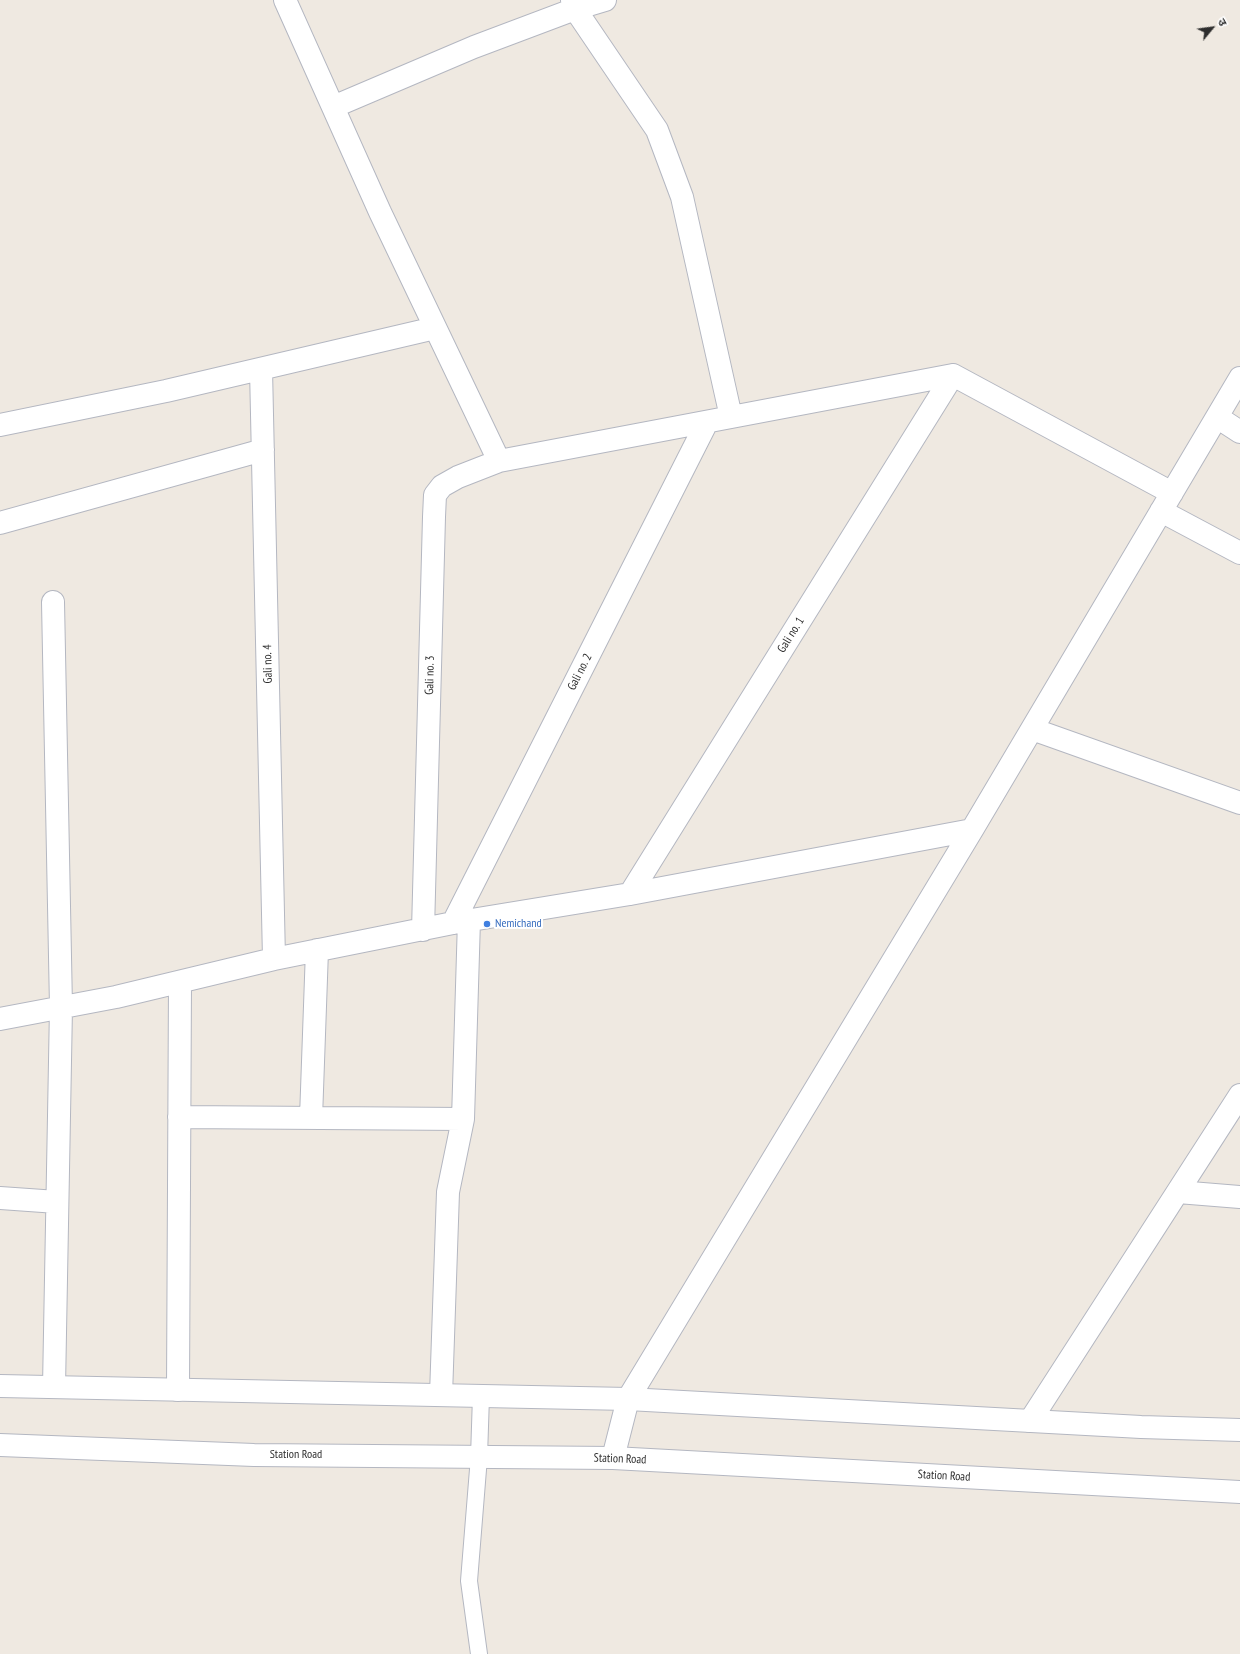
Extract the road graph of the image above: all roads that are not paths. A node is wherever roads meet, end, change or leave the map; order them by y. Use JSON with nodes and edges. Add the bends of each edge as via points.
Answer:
{"nodes":[{"id":1,"x":285,"y":0,"type":"edge"},
{"id":2,"x":605,"y":0,"type":"edge"},
{"id":3,"x":573,"y":4,"type":"edge"},
{"id":4,"x":333,"y":107,"type":"junction"},
{"id":5,"x":435,"y":328,"type":"junction"},
{"id":6,"x":261,"y":369,"type":"junction"},
{"id":7,"x":953,"y":375,"type":"junction"},
{"id":8,"x":1240,"y":378,"type":"edge"},
{"id":9,"x":731,"y":417,"type":"junction"},
{"id":10,"x":1217,"y":417,"type":"junction"},
{"id":11,"x":707,"y":422,"type":"junction"},
{"id":12,"x":0,"y":425,"type":"edge"},
{"id":13,"x":1240,"y":432,"type":"edge"},
{"id":14,"x":263,"y":450,"type":"junction"},
{"id":15,"x":499,"y":462,"type":"junction"},
{"id":16,"x":1167,"y":502,"type":"junction"},
{"id":17,"x":0,"y":523,"type":"edge"},
{"id":18,"x":1240,"y":553,"type":"edge"},
{"id":19,"x":53,"y":602,"type":"dead end"},
{"id":20,"x":1032,"y":729,"type":"junction"},
{"id":21,"x":1240,"y":803,"type":"edge"},
{"id":22,"x":972,"y":830,"type":"junction"},
{"id":23,"x":630,"y":894,"type":"junction"},
{"id":24,"x":461,"y":922,"type":"junction"},
{"id":25,"x":423,"y":930,"type":"junction"},
{"id":26,"x":317,"y":950,"type":"junction"},
{"id":27,"x":274,"y":959,"type":"junction"},
{"id":28,"x":180,"y":982,"type":"junction"},
{"id":29,"x":61,"y":1007,"type":"junction"},
{"id":30,"x":0,"y":1019,"type":"edge"},
{"id":31,"x":1240,"y":1095,"type":"edge"},
{"id":32,"x":179,"y":1117,"type":"junction"},
{"id":33,"x":311,"y":1118,"type":"junction"},
{"id":34,"x":463,"y":1119,"type":"junction"},
{"id":35,"x":1178,"y":1192,"type":"junction"},
{"id":36,"x":1240,"y":1197,"type":"edge"},
{"id":37,"x":0,"y":1198,"type":"edge"},
{"id":38,"x":57,"y":1202,"type":"junction"},
{"id":39,"x":0,"y":1386,"type":"edge"},
{"id":40,"x":54,"y":1387,"type":"junction"},
{"id":41,"x":178,"y":1390,"type":"junction"},
{"id":42,"x":442,"y":1395,"type":"junction"},
{"id":43,"x":481,"y":1396,"type":"junction"},
{"id":44,"x":628,"y":1399,"type":"junction"},
{"id":45,"x":1030,"y":1421,"type":"junction"},
{"id":46,"x":1240,"y":1430,"type":"edge"},
{"id":47,"x":0,"y":1445,"type":"edge"},
{"id":48,"x":479,"y":1456,"type":"junction"},
{"id":49,"x":613,"y":1458,"type":"junction"},
{"id":50,"x":1240,"y":1492,"type":"edge"},
{"id":51,"x":478,"y":1654,"type":"edge"}],
"edges":[{"from":1,"to":4,"type":"street"},
{"from":2,"to":3,"type":"street"},
{"from":3,"to":4,"type":"street"},
{"from":3,"to":9,"type":"street","via":[[657,130],[682,197]]},
{"from":4,"to":5,"type":"street"},
{"from":5,"to":6,"type":"street"},
{"from":5,"to":15,"type":"street"},
{"from":6,"to":12,"type":"street"},
{"from":6,"to":14,"type":"street","name":"Gali no. 4"},
{"from":7,"to":9,"type":"street"},
{"from":7,"to":16,"type":"street"},
{"from":7,"to":23,"type":"street","name":"Gali no. 1"},
{"from":8,"to":10,"type":"street"},
{"from":9,"to":11,"type":"street"},
{"from":10,"to":13,"type":"street"},
{"from":10,"to":16,"type":"street"},
{"from":11,"to":15,"type":"street"},
{"from":11,"to":24,"type":"street","name":"Gali no. 2"},
{"from":14,"to":17,"type":"street"},
{"from":14,"to":27,"type":"street","name":"Gali no. 4"},
{"from":15,"to":25,"type":"street","name":"Gali no. 3","via":[[458,477],[442,486],[435,495]]},
{"from":16,"to":18,"type":"street"},
{"from":16,"to":20,"type":"street"},
{"from":19,"to":29,"type":"street"},
{"from":20,"to":21,"type":"street"},
{"from":20,"to":22,"type":"street"},
{"from":22,"to":23,"type":"street"},
{"from":22,"to":44,"type":"street"},
{"from":23,"to":24,"type":"street"},
{"from":24,"to":25,"type":"street"},
{"from":24,"to":34,"type":"street"},
{"from":25,"to":26,"type":"street"},
{"from":26,"to":27,"type":"street"},
{"from":26,"to":33,"type":"street"},
{"from":27,"to":28,"type":"street"},
{"from":28,"to":29,"type":"street"},
{"from":28,"to":32,"type":"street"},
{"from":29,"to":30,"type":"street"},
{"from":29,"to":38,"type":"street"},
{"from":31,"to":35,"type":"street"},
{"from":32,"to":33,"type":"street"},
{"from":32,"to":41,"type":"street"},
{"from":33,"to":34,"type":"street"},
{"from":34,"to":42,"type":"street","via":[[448,1192]]},
{"from":35,"to":36,"type":"street"},
{"from":35,"to":45,"type":"street"},
{"from":37,"to":38,"type":"street"},
{"from":38,"to":40,"type":"street"},
{"from":39,"to":40,"type":"street"},
{"from":40,"to":41,"type":"street"},
{"from":41,"to":42,"type":"street"},
{"from":42,"to":43,"type":"street"},
{"from":43,"to":44,"type":"street"},
{"from":43,"to":48,"type":"lane"},
{"from":44,"to":45,"type":"street"},
{"from":44,"to":49,"type":"street"},
{"from":45,"to":46,"type":"street"},
{"from":47,"to":48,"type":"street","name":"Station Road","via":[[254,1455]]},
{"from":48,"to":49,"type":"street","name":"Station Road"},
{"from":48,"to":51,"type":"lane","via":[[468,1581]]},
{"from":49,"to":50,"type":"street","name":"Station Road"}]}
